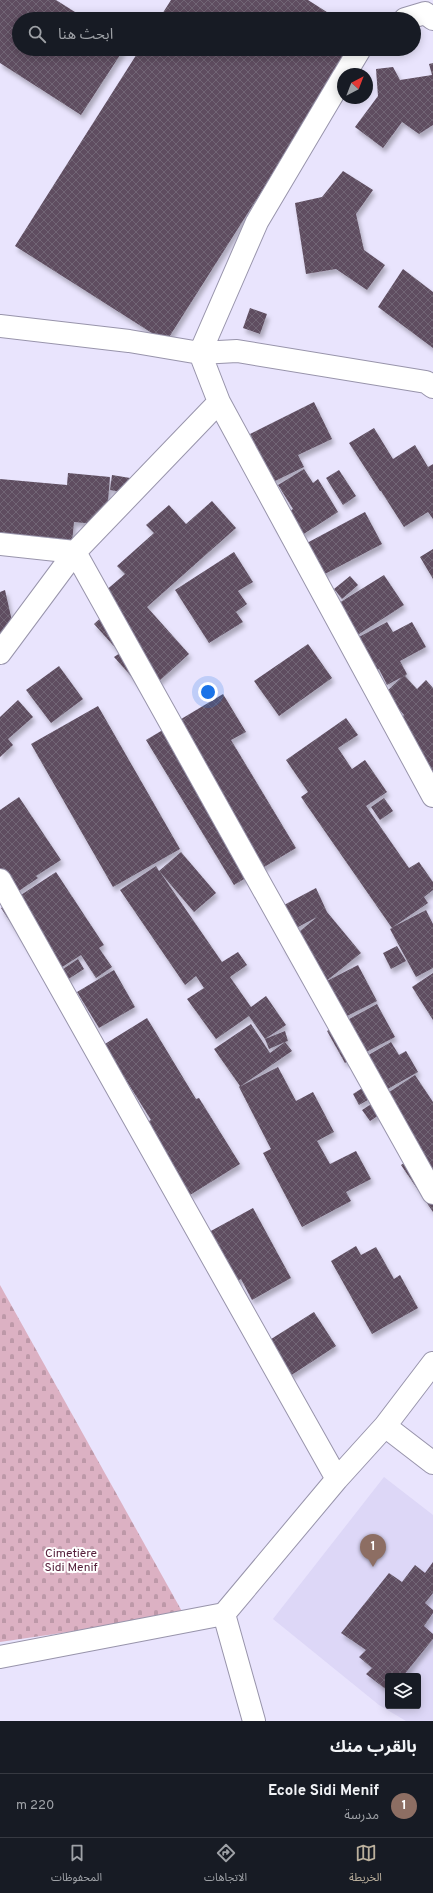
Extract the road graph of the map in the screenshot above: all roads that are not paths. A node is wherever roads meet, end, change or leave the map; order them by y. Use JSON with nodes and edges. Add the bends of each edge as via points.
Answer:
{"nodes":[{"id":1,"x":356,"y":56,"type":"edge"},
{"id":2,"x":349,"y":68,"type":"edge"},
{"id":3,"x":337,"y":87,"type":"edge"},
{"id":4,"x":0,"y":326,"type":"edge"},
{"id":5,"x":200,"y":353,"type":"junction"},
{"id":6,"x":433,"y":387,"type":"edge"},
{"id":7,"x":219,"y":402,"type":"junction"},
{"id":8,"x":0,"y":544,"type":"edge"},
{"id":9,"x":75,"y":552,"type":"junction"},
{"id":10,"x":0,"y":653,"type":"edge"},
{"id":11,"x":433,"y":796,"type":"edge"},
{"id":12,"x":0,"y":880,"type":"edge"},
{"id":13,"x":433,"y":1193,"type":"edge"},
{"id":14,"x":433,"y":1363,"type":"edge"},
{"id":15,"x":385,"y":1426,"type":"junction"},
{"id":16,"x":433,"y":1463,"type":"edge"},
{"id":17,"x":337,"y":1480,"type":"junction"},
{"id":18,"x":224,"y":1614,"type":"junction"},
{"id":19,"x":0,"y":1657,"type":"edge"},
{"id":20,"x":254,"y":1721,"type":"edge"}],
"edges":[{"from":1,"to":2,"type":"street"},
{"from":3,"to":5,"type":"street","via":[[257,222]]},
{"from":4,"to":5,"type":"street","via":[[128,341]]},
{"from":5,"to":6,"type":"street","via":[[237,352],[426,382]]},
{"from":5,"to":7,"type":"street"},
{"from":7,"to":9,"type":"street"},
{"from":7,"to":11,"type":"street"},
{"from":8,"to":9,"type":"street"},
{"from":9,"to":10,"type":"street"},
{"from":9,"to":13,"type":"street"},
{"from":12,"to":17,"type":"street"},
{"from":14,"to":15,"type":"street"},
{"from":15,"to":16,"type":"street"},
{"from":15,"to":17,"type":"street"},
{"from":17,"to":18,"type":"street"},
{"from":18,"to":19,"type":"street"},
{"from":18,"to":20,"type":"street"}]}
